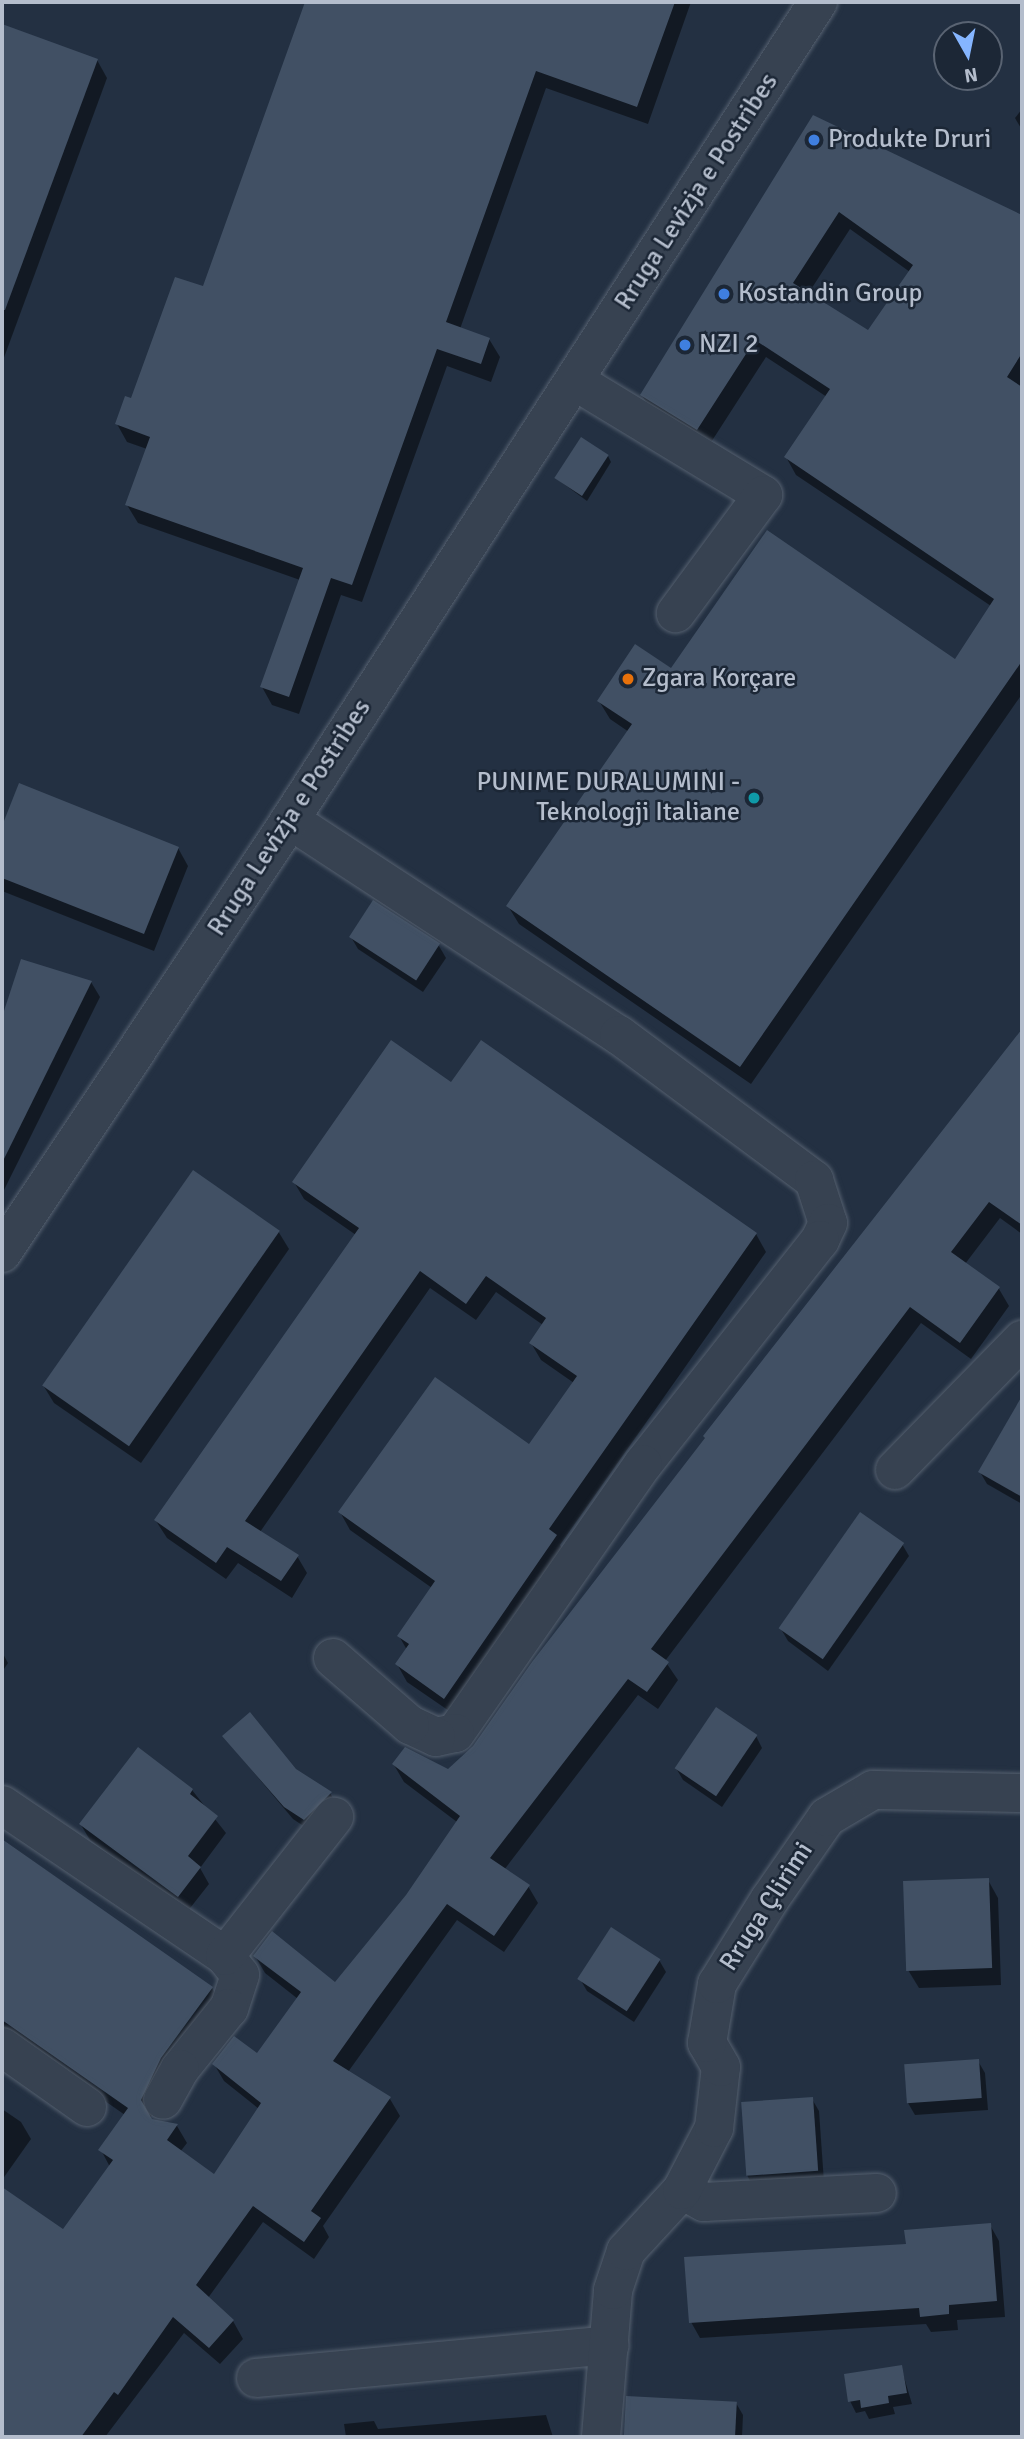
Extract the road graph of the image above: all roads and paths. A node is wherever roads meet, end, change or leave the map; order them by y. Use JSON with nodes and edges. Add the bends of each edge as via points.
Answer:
{"nodes":[{"id":1,"x":818,"y":2,"type":"edge"},
{"id":2,"x":575,"y":381,"type":"junction"},
{"id":3,"x":676,"y":613,"type":"dead end"},
{"id":4,"x":290,"y":820,"type":"junction"},
{"id":5,"x":2,"y":1253,"type":"edge"},
{"id":6,"x":1022,"y":1340,"type":"edge"},
{"id":7,"x":895,"y":1470,"type":"dead end"},
{"id":8,"x":333,"y":1658,"type":"dead end"},
{"id":9,"x":1022,"y":1793,"type":"edge"},
{"id":10,"x":2,"y":1805,"type":"edge"},
{"id":11,"x":334,"y":1817,"type":"dead end"},
{"id":12,"x":225,"y":1956,"type":"junction"},
{"id":13,"x":2,"y":2047,"type":"edge"},
{"id":14,"x":163,"y":2100,"type":"dead end"},
{"id":15,"x":87,"y":2107,"type":"dead end"},
{"id":16,"x":682,"y":2190,"type":"junction"},
{"id":17,"x":877,"y":2193,"type":"dead end"},
{"id":18,"x":609,"y":2344,"type":"junction"},
{"id":19,"x":256,"y":2378,"type":"dead end"},
{"id":20,"x":601,"y":2437,"type":"edge"}],
"edges":[{"from":1,"to":2,"type":"street","name":"Rruga Levizja e Postribes"},
{"from":2,"to":3,"type":"street","via":[[763,495]]},
{"from":2,"to":4,"type":"street","name":"Rruga Levizja e Postribes"},
{"from":4,"to":5,"type":"street","name":"Rruga Levizja e Postribes"},
{"from":4,"to":8,"type":"street","via":[[619,1035],[814,1180],[828,1223],[820,1240],[643,1464],[455,1733],[436,1737],[410,1725]]},
{"from":6,"to":7,"type":"street"},
{"from":9,"to":16,"type":"street","name":"Rruga Çlirimi","via":[[873,1790],[827,1817],[717,1984],[707,2043],[721,2067],[721,2091],[714,2128]]},
{"from":10,"to":12,"type":"street"},
{"from":11,"to":12,"type":"street"},
{"from":12,"to":14,"type":"street","via":[[240,1975],[229,2008],[180,2069]]},
{"from":13,"to":15,"type":"street"},
{"from":16,"to":17,"type":"street","via":[[704,2202]]},
{"from":16,"to":18,"type":"street","name":"Rruga Çlirimi","via":[[626,2251],[613,2290]]},
{"from":18,"to":19,"type":"street"},
{"from":18,"to":20,"type":"street","name":"Rruga Çlirimi"}]}
